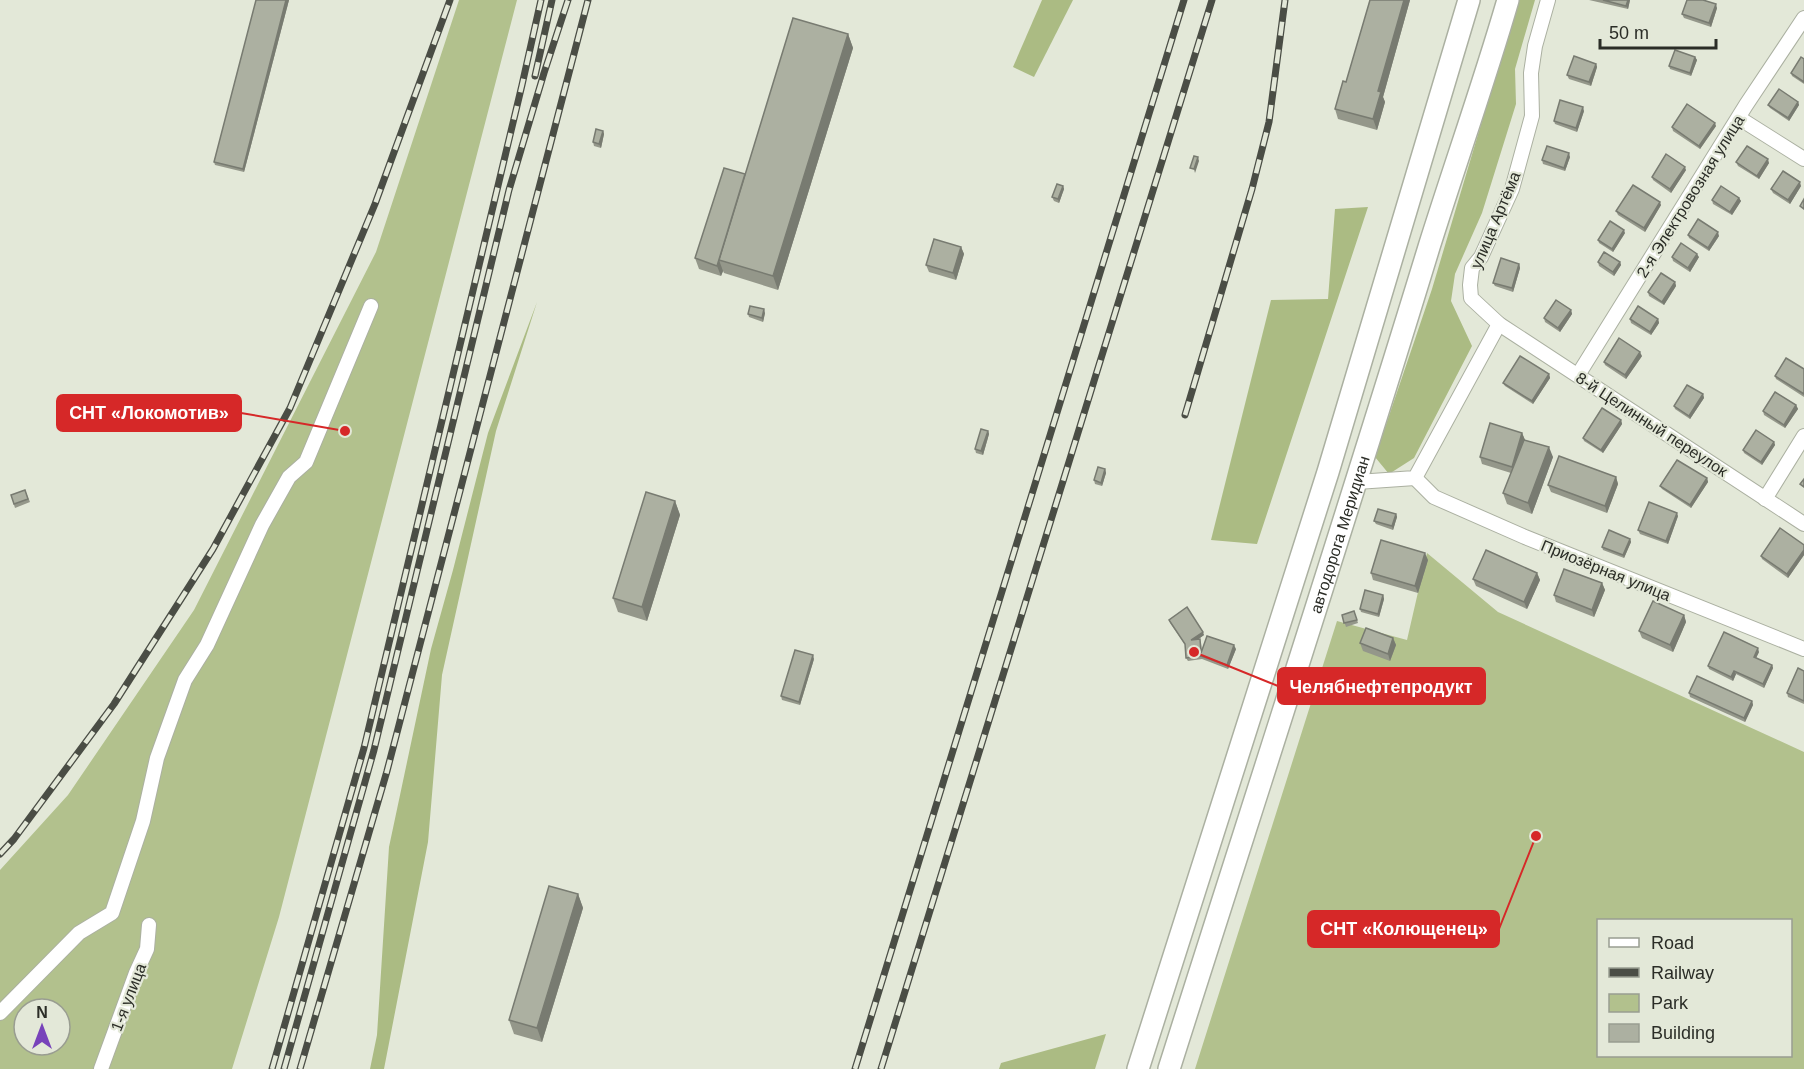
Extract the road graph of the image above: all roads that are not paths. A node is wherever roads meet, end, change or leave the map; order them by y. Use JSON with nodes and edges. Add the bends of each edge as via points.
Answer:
{"nodes":[{"id":1,"x":1469,"y":0,"type":"edge"},
{"id":2,"x":1508,"y":0,"type":"edge"},
{"id":3,"x":1548,"y":0,"type":"edge"},
{"id":4,"x":1804,"y":18,"type":"edge"},
{"id":5,"x":1739,"y":118,"type":"junction"},
{"id":6,"x":1804,"y":159,"type":"edge"},
{"id":7,"x":371,"y":306,"type":"dead end"},
{"id":8,"x":1499,"y":324,"type":"junction"},
{"id":9,"x":1578,"y":375,"type":"junction"},
{"id":10,"x":1804,"y":436,"type":"edge"},
{"id":11,"x":1328,"y":472,"type":"junction"},
{"id":12,"x":1415,"y":478,"type":"junction"},
{"id":13,"x":1357,"y":482,"type":"junction"},
{"id":14,"x":1765,"y":498,"type":"junction"},
{"id":15,"x":1804,"y":524,"type":"edge"},
{"id":16,"x":1804,"y":649,"type":"edge"},
{"id":17,"x":149,"y":925,"type":"dead end"},
{"id":18,"x":0,"y":1013,"type":"edge"},
{"id":19,"x":101,"y":1069,"type":"edge"},
{"id":20,"x":1138,"y":1069,"type":"edge"},
{"id":21,"x":1169,"y":1069,"type":"edge"}],
"edges":[{"from":1,"to":11,"type":"main road","name":"автодорога Меридиан"},
{"from":2,"to":13,"type":"main road","name":"автодорога Меридиан"},
{"from":3,"to":8,"type":"street","name":"улица Артёма","via":[[1530,73],[1532,116],[1512,189],[1481,257],[1472,268],[1472,298]]},
{"from":4,"to":5,"type":"street","name":"2-я Электровозная улица"},
{"from":5,"to":6,"type":"street"},
{"from":5,"to":9,"type":"street","name":"2-я Электровозная улица"},
{"from":7,"to":18,"type":"street","via":[[306,462],[289,477],[262,525],[207,645],[185,680],[112,913],[79,933]]},
{"from":8,"to":9,"type":"street","name":"8-й Целинный переулок"},
{"from":8,"to":12,"type":"street"},
{"from":9,"to":14,"type":"street","name":"8-й Целинный переулок"},
{"from":10,"to":14,"type":"street"},
{"from":11,"to":13,"type":"main road"},
{"from":11,"to":20,"type":"main road","name":"автодорога Меридиан"},
{"from":12,"to":13,"type":"street"},
{"from":12,"to":16,"type":"street","name":"Приозёрная улица","via":[[1443,502]]},
{"from":13,"to":21,"type":"main road","name":"автодорога Меридиан"},
{"from":14,"to":15,"type":"street","name":"8-й Целинный переулок"},
{"from":17,"to":19,"type":"street","name":"1-я улица","via":[[147,948]]}]}
